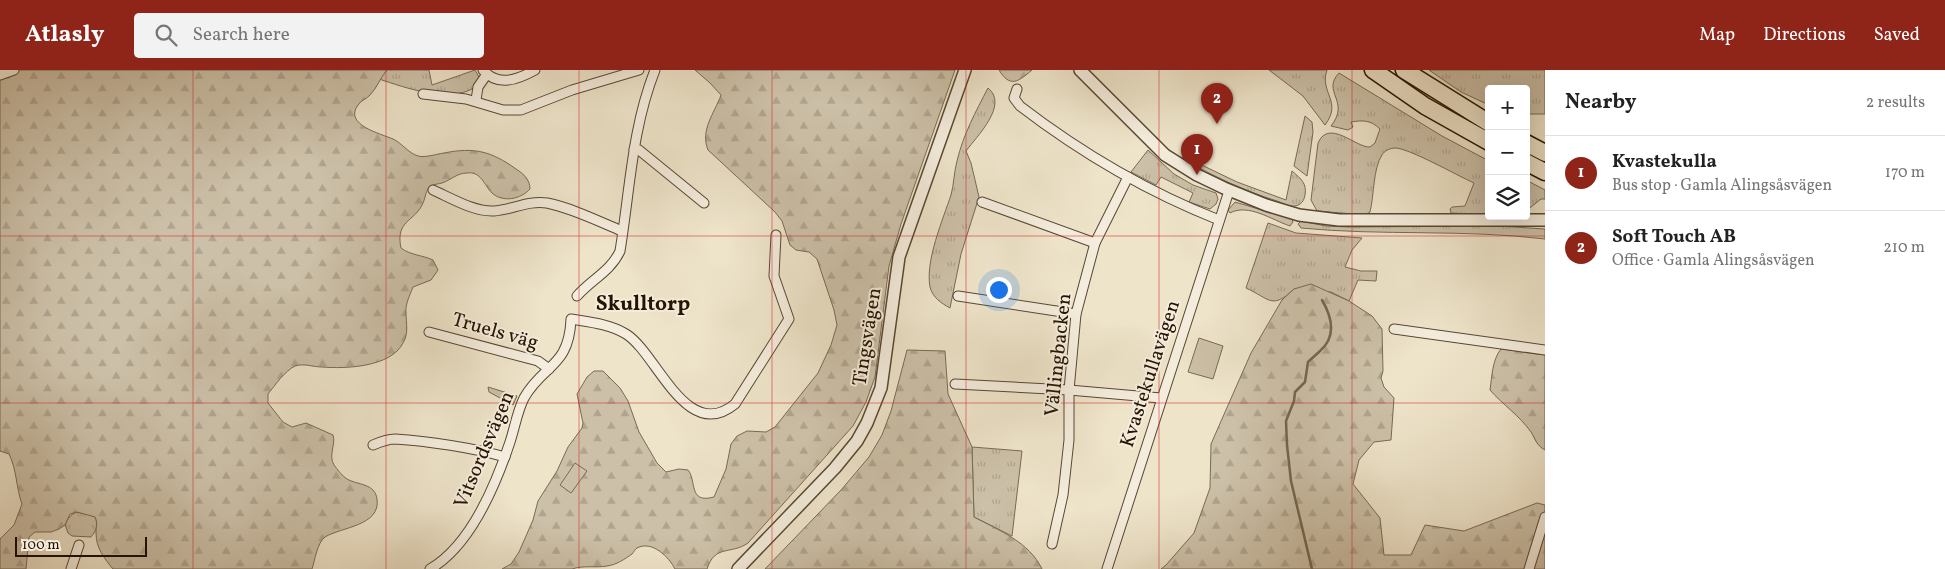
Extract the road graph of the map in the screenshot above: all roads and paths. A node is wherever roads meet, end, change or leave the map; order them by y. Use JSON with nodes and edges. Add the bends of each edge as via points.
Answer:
{"nodes":[{"id":1,"x":14,"y":70,"type":"edge"},
{"id":2,"x":535,"y":70,"type":"edge"},
{"id":3,"x":639,"y":70,"type":"edge"},
{"id":4,"x":656,"y":70,"type":"edge"},
{"id":5,"x":965,"y":70,"type":"edge"},
{"id":6,"x":1080,"y":70,"type":"edge"},
{"id":7,"x":1373,"y":70,"type":"edge"},
{"id":8,"x":1404,"y":70,"type":"edge"},
{"id":9,"x":1412,"y":70,"type":"edge"},
{"id":10,"x":485,"y":72,"type":"edge"},
{"id":11,"x":0,"y":75,"type":"edge"},
{"id":12,"x":1017,"y":89,"type":"dead end"},
{"id":13,"x":423,"y":94,"type":"dead end"},
{"id":14,"x":476,"y":100,"type":"junction"},
{"id":15,"x":1485,"y":110,"type":"edge"},
{"id":16,"x":1485,"y":121,"type":"edge"},
{"id":17,"x":1485,"y":140,"type":"edge"},
{"id":18,"x":1530,"y":145,"type":"edge"},
{"id":19,"x":634,"y":149,"type":"junction"},
{"id":20,"x":1545,"y":153,"type":"edge"},
{"id":21,"x":1530,"y":164,"type":"edge"},
{"id":22,"x":1545,"y":172,"type":"edge"},
{"id":23,"x":1128,"y":177,"type":"junction"},
{"id":24,"x":433,"y":190,"type":"dead end"},
{"id":25,"x":1229,"y":191,"type":"junction"},
{"id":26,"x":982,"y":202,"type":"dead end"},
{"id":27,"x":704,"y":203,"type":"dead end"},
{"id":28,"x":1219,"y":220,"type":"junction"},
{"id":29,"x":1545,"y":220,"type":"edge"},
{"id":30,"x":622,"y":231,"type":"junction"},
{"id":31,"x":776,"y":235,"type":"dead end"},
{"id":32,"x":1095,"y":243,"type":"junction"},
{"id":33,"x":577,"y":296,"type":"dead end"},
{"id":34,"x":958,"y":296,"type":"dead end"},
{"id":35,"x":1076,"y":314,"type":"junction"},
{"id":36,"x":1394,"y":328,"type":"dead end"},
{"id":37,"x":429,"y":332,"type":"dead end"},
{"id":38,"x":1545,"y":350,"type":"edge"},
{"id":39,"x":549,"y":369,"type":"junction"},
{"id":40,"x":955,"y":384,"type":"dead end"},
{"id":41,"x":1069,"y":390,"type":"junction"},
{"id":42,"x":1161,"y":398,"type":"junction"},
{"id":43,"x":373,"y":445,"type":"dead end"},
{"id":44,"x":505,"y":457,"type":"junction"},
{"id":45,"x":1545,"y":517,"type":"edge"},
{"id":46,"x":79,"y":544,"type":"dead end"},
{"id":47,"x":1052,"y":544,"type":"dead end"},
{"id":48,"x":435,"y":568,"type":"edge"},
{"id":49,"x":71,"y":569,"type":"edge"},
{"id":50,"x":738,"y":569,"type":"edge"},
{"id":51,"x":1107,"y":569,"type":"edge"},
{"id":52,"x":1529,"y":569,"type":"edge"}],
"edges":[{"from":1,"to":11,"type":"street"},
{"from":2,"to":10,"type":"street","via":[[508,81],[493,78]]},
{"from":3,"to":14,"type":"street","via":[[572,90],[521,110],[503,110]]},
{"from":4,"to":19,"type":"street"},
{"from":5,"to":50,"type":"street","name":"Tingsvägen","via":[[900,251],[884,372],[867,423],[858,441],[835,468]]},
{"from":6,"to":25,"type":"street","via":[[1165,155]]},
{"from":7,"to":17,"type":"highway","via":[[1424,106]]},
{"from":8,"to":16,"type":"highway"},
{"from":9,"to":15,"type":"highway"},
{"from":10,"to":14,"type":"street"},
{"from":12,"to":23,"type":"street","via":[[1014,98],[1020,106]]},
{"from":13,"to":14,"type":"street"},
{"from":18,"to":20,"type":"highway"},
{"from":19,"to":27,"type":"street"},
{"from":19,"to":30,"type":"street"},
{"from":21,"to":22,"type":"highway"},
{"from":23,"to":28,"type":"street"},
{"from":23,"to":32,"type":"street","name":"Vällingbacken"},
{"from":24,"to":30,"type":"street","via":[[486,211],[547,203]]},
{"from":25,"to":28,"type":"street","name":"Kvastekullavägen"},
{"from":25,"to":29,"type":"street","via":[[1266,205],[1321,219]]},
{"from":26,"to":32,"type":"street"},
{"from":28,"to":42,"type":"street","name":"Kvastekullavägen"},
{"from":30,"to":33,"type":"street","via":[[617,259]]},
{"from":31,"to":39,"type":"street","name":"Vitsordsvägen","via":[[774,276],[789,319],[740,398],[725,411],[705,413],[687,403],[669,387],[640,346],[626,334],[610,327],[571,319],[567,347]]},
{"from":32,"to":35,"type":"street","name":"Vällingbacken"},
{"from":34,"to":35,"type":"street"},
{"from":35,"to":41,"type":"street","name":"Vällingbacken"},
{"from":36,"to":38,"type":"street"},
{"from":37,"to":39,"type":"street","name":"Truels väg","via":[[538,361]]},
{"from":39,"to":44,"type":"street","name":"Vitsordsvägen","via":[[525,397]]},
{"from":40,"to":41,"type":"street"},
{"from":41,"to":42,"type":"street"},
{"from":41,"to":47,"type":"street","name":"Vällingbacken","via":[[1069,440],[1063,495]]},
{"from":42,"to":51,"type":"street","name":"Kvastekullavägen"},
{"from":43,"to":44,"type":"street","via":[[394,439]]},
{"from":44,"to":48,"type":"street","name":"Vitsordsvägen","via":[[467,533]]},
{"from":45,"to":52,"type":"street"},
{"from":46,"to":49,"type":"street"}]}
